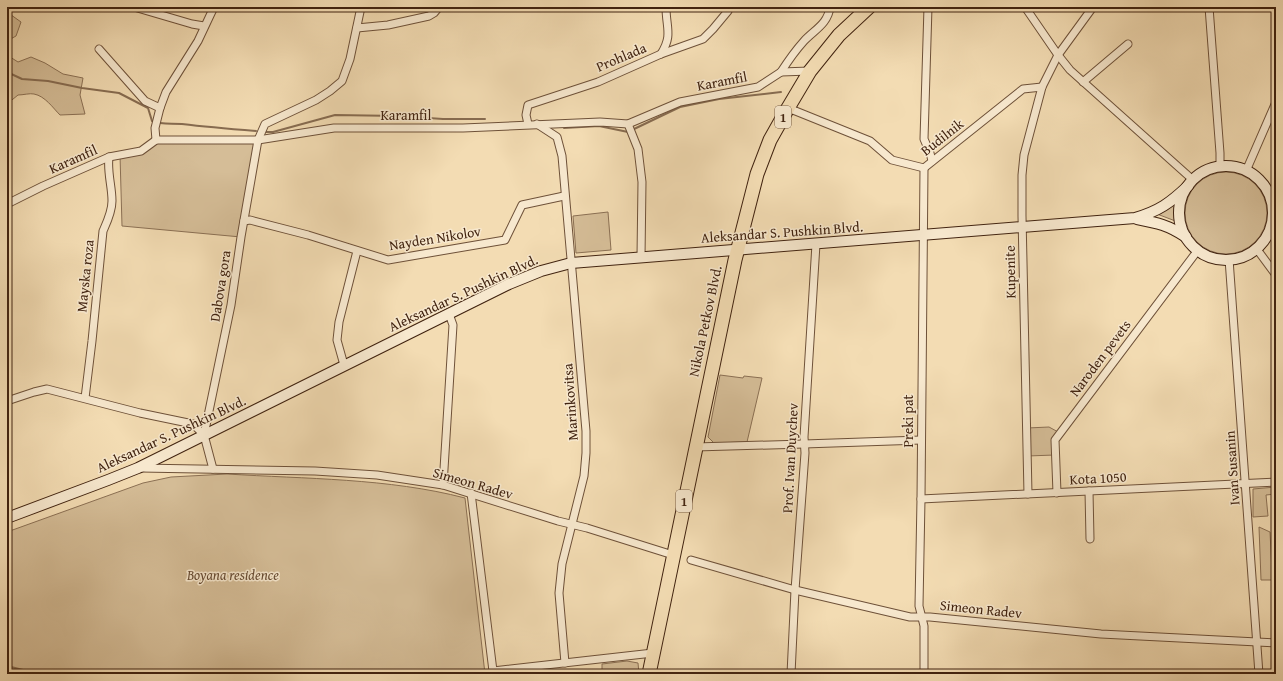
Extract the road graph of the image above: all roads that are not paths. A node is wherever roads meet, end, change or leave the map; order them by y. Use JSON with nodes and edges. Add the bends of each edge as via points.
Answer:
{"nodes":[{"id":1,"x":134,"y":7,"type":"edge"},
{"id":2,"x":214,"y":7,"type":"edge"},
{"id":3,"x":361,"y":7,"type":"edge"},
{"id":4,"x":439,"y":7,"type":"edge"},
{"id":5,"x":666,"y":7,"type":"edge"},
{"id":6,"x":730,"y":7,"type":"edge"},
{"id":7,"x":830,"y":7,"type":"edge"},
{"id":8,"x":869,"y":7,"type":"edge"},
{"id":9,"x":928,"y":7,"type":"edge"},
{"id":10,"x":1025,"y":7,"type":"edge"},
{"id":11,"x":1093,"y":7,"type":"edge"},
{"id":12,"x":1209,"y":7,"type":"edge"},
{"id":13,"x":204,"y":26,"type":"junction"},
{"id":14,"x":357,"y":28,"type":"junction"},
{"id":15,"x":1128,"y":44,"type":"dead end"},
{"id":16,"x":99,"y":50,"type":"dead end"},
{"id":17,"x":661,"y":54,"type":"junction"},
{"id":18,"x":1058,"y":56,"type":"junction"},
{"id":19,"x":810,"y":71,"type":"junction"},
{"id":20,"x":781,"y":72,"type":"junction"},
{"id":21,"x":1083,"y":82,"type":"junction"},
{"id":22,"x":1042,"y":87,"type":"junction"},
{"id":23,"x":1276,"y":102,"type":"edge"},
{"id":24,"x":160,"y":108,"type":"junction"},
{"id":25,"x":788,"y":108,"type":"junction"},
{"id":26,"x":528,"y":124,"type":"junction"},
{"id":27,"x":536,"y":124,"type":"junction"},
{"id":28,"x":555,"y":124,"type":"junction"},
{"id":29,"x":628,"y":124,"type":"junction"},
{"id":30,"x":557,"y":137,"type":"junction"},
{"id":31,"x":156,"y":140,"type":"junction"},
{"id":32,"x":258,"y":140,"type":"junction"},
{"id":33,"x":109,"y":157,"type":"junction"},
{"id":34,"x":932,"y":162,"type":"junction"},
{"id":35,"x":1220,"y":166,"type":"junction"},
{"id":36,"x":924,"y":168,"type":"junction"},
{"id":37,"x":1246,"y":171,"type":"junction"},
{"id":38,"x":1190,"y":183,"type":"junction"},
{"id":39,"x":1261,"y":183,"type":"junction"},
{"id":40,"x":1276,"y":192,"type":"edge"},
{"id":41,"x":564,"y":196,"type":"junction"},
{"id":42,"x":7,"y":204,"type":"edge"},
{"id":43,"x":1135,"y":218,"type":"junction"},
{"id":44,"x":244,"y":221,"type":"junction"},
{"id":45,"x":1276,"y":221,"type":"edge"},
{"id":46,"x":1022,"y":228,"type":"junction"},
{"id":47,"x":1267,"y":233,"type":"junction"},
{"id":48,"x":922,"y":236,"type":"junction"},
{"id":49,"x":1186,"y":237,"type":"junction"},
{"id":50,"x":816,"y":244,"type":"junction"},
{"id":51,"x":1256,"y":248,"type":"junction"},
{"id":52,"x":737,"y":250,"type":"junction"},
{"id":53,"x":1198,"y":250,"type":"junction"},
{"id":54,"x":357,"y":251,"type":"junction"},
{"id":55,"x":641,"y":257,"type":"junction"},
{"id":56,"x":1229,"y":259,"type":"junction"},
{"id":57,"x":571,"y":263,"type":"junction"},
{"id":58,"x":1276,"y":275,"type":"edge"},
{"id":59,"x":449,"y":314,"type":"junction"},
{"id":60,"x":344,"y":365,"type":"junction"},
{"id":61,"x":85,"y":398,"type":"junction"},
{"id":62,"x":7,"y":401,"type":"edge"},
{"id":63,"x":204,"y":435,"type":"junction"},
{"id":64,"x":921,"y":440,"type":"junction"},
{"id":65,"x":804,"y":444,"type":"junction"},
{"id":66,"x":695,"y":447,"type":"junction"},
{"id":67,"x":138,"y":468,"type":"junction"},
{"id":68,"x":213,"y":469,"type":"junction"},
{"id":69,"x":1276,"y":482,"type":"edge"},
{"id":70,"x":1246,"y":484,"type":"junction"},
{"id":71,"x":443,"y":485,"type":"junction"},
{"id":72,"x":1089,"y":491,"type":"junction"},
{"id":73,"x":471,"y":493,"type":"junction"},
{"id":74,"x":1057,"y":493,"type":"junction"},
{"id":75,"x":1028,"y":494,"type":"junction"},
{"id":76,"x":922,"y":499,"type":"junction"},
{"id":77,"x":7,"y":518,"type":"edge"},
{"id":78,"x":572,"y":525,"type":"junction"},
{"id":79,"x":1090,"y":539,"type":"dead end"},
{"id":80,"x":673,"y":554,"type":"junction"},
{"id":81,"x":691,"y":560,"type":"dead end"},
{"id":82,"x":795,"y":590,"type":"junction"},
{"id":83,"x":921,"y":617,"type":"junction"},
{"id":84,"x":1256,"y":642,"type":"junction"},
{"id":85,"x":1276,"y":642,"type":"edge"},
{"id":86,"x":653,"y":653,"type":"junction"},
{"id":87,"x":565,"y":663,"type":"junction"},
{"id":88,"x":649,"y":674,"type":"edge"},
{"id":89,"x":791,"y":674,"type":"edge"},
{"id":90,"x":924,"y":674,"type":"edge"},
{"id":91,"x":1259,"y":674,"type":"edge"}],
"edges":[{"from":1,"to":13,"type":"street"},
{"from":2,"to":13,"type":"street"},
{"from":3,"to":14,"type":"street","name":"Dabova gora"},
{"from":4,"to":14,"type":"street","via":[[429,16],[388,25]]},
{"from":5,"to":17,"type":"street","via":[[668,38]]},
{"from":6,"to":17,"type":"street","name":"Prohlada","via":[[703,39]]},
{"from":7,"to":20,"type":"street","via":[[822,25],[804,40]]},
{"from":8,"to":19,"type":"highway","name":"Nikola Petkov Blvd.","number":"1","via":[[839,35]]},
{"from":9,"to":34,"type":"street","via":[[924,139]]},
{"from":10,"to":18,"type":"street"},
{"from":11,"to":18,"type":"street"},
{"from":12,"to":35,"type":"street"},
{"from":13,"to":24,"type":"street","via":[[198,41],[166,92]]},
{"from":14,"to":32,"type":"street","name":"Dabova gora","via":[[342,81],[316,100],[265,124]]},
{"from":15,"to":21,"type":"street"},
{"from":16,"to":24,"type":"street","via":[[145,101]]},
{"from":17,"to":26,"type":"street","name":"Prohlada","via":[[598,82],[528,105]]},
{"from":18,"to":21,"type":"street"},
{"from":18,"to":22,"type":"street","name":"Kupenite"},
{"from":19,"to":20,"type":"street"},
{"from":19,"to":25,"type":"highway","name":"Nikola Petkov Blvd.","number":"1"},
{"from":20,"to":29,"type":"street","name":"Karamfil","via":[[758,87],[680,102]]},
{"from":21,"to":38,"type":"street"},
{"from":22,"to":34,"type":"street","name":"Budilnik","via":[[1023,89]]},
{"from":22,"to":46,"type":"street","name":"Kupenite","via":[[1024,155]]},
{"from":23,"to":37,"type":"street"},
{"from":24,"to":31,"type":"street","via":[[155,128]]},
{"from":25,"to":36,"type":"street","name":"Budilnik","via":[[870,141],[892,160]]},
{"from":25,"to":52,"type":"highway","name":"Nikola Petkov Blvd.","number":"1","via":[[770,140],[757,174]]},
{"from":26,"to":27,"type":"street","name":"Karamfil"},
{"from":26,"to":32,"type":"street","name":"Karamfil","via":[[463,128],[334,128]]},
{"from":27,"to":28,"type":"street","name":"Karamfil"},
{"from":27,"to":30,"type":"street"},
{"from":28,"to":29,"type":"street","name":"Karamfil"},
{"from":28,"to":30,"type":"street","name":"Marinkovitsa"},
{"from":29,"to":55,"type":"street","via":[[638,149],[642,182]]},
{"from":30,"to":41,"type":"street","name":"Marinkovitsa","via":[[562,156]]},
{"from":31,"to":32,"type":"street","name":"Karamfil"},
{"from":31,"to":33,"type":"street","name":"Karamfil","via":[[141,151]]},
{"from":32,"to":44,"type":"street","name":"Dabova gora"},
{"from":33,"to":42,"type":"street","name":"Karamfil"},
{"from":33,"to":61,"type":"street","name":"Mayska roza","via":[[112,202],[110,216],[103,231]]},
{"from":34,"to":36,"type":"street","name":"Budilnik"},
{"from":35,"to":37,"type":"main road"},
{"from":35,"to":38,"type":"main road","via":[[1205,171]]},
{"from":36,"to":48,"type":"street","name":"Preki pat"},
{"from":37,"to":39,"type":"main road"},
{"from":38,"to":43,"type":"main road","name":"Aleksandar S. Pushkin Blvd.","via":[[1165,205],[1152,213]]},
{"from":38,"to":49,"type":"main road","via":[[1181,199],[1179,212]]},
{"from":39,"to":40,"type":"main road"},
{"from":39,"to":47,"type":"main road","via":[[1272,205],[1272,220]]},
{"from":41,"to":54,"type":"street","name":"Nayden Nikolov","via":[[522,205],[505,240],[388,260]]},
{"from":41,"to":57,"type":"street","name":"Marinkovitsa"},
{"from":43,"to":46,"type":"main road","name":"Aleksandar S. Pushkin Blvd."},
{"from":43,"to":49,"type":"main road","name":"Aleksandar S. Pushkin Blvd.","via":[[1171,227]]},
{"from":44,"to":54,"type":"street","name":"Nayden Nikolov","via":[[250,220],[308,235]]},
{"from":44,"to":63,"type":"street","name":"Dabova gora","via":[[231,305]]},
{"from":45,"to":47,"type":"main road"},
{"from":46,"to":48,"type":"main road","name":"Aleksandar S. Pushkin Blvd."},
{"from":46,"to":75,"type":"street","name":"Kupenite"},
{"from":47,"to":51,"type":"main road"},
{"from":48,"to":50,"type":"main road","name":"Aleksandar S. Pushkin Blvd."},
{"from":48,"to":64,"type":"street","name":"Preki pat"},
{"from":49,"to":53,"type":"main road"},
{"from":50,"to":52,"type":"main road","name":"Aleksandar S. Pushkin Blvd."},
{"from":50,"to":65,"type":"street","name":"Prof. Ivan Duychev"},
{"from":51,"to":56,"type":"main road","via":[[1243,256]]},
{"from":51,"to":58,"type":"street"},
{"from":52,"to":55,"type":"main road","name":"Aleksandar S. Pushkin Blvd."},
{"from":52,"to":66,"type":"highway","name":"Nikola Petkov Blvd.","number":"1"},
{"from":53,"to":56,"type":"main road","via":[[1216,258]]},
{"from":53,"to":74,"type":"street","name":"Naroden pevets","via":[[1055,440]]},
{"from":54,"to":60,"type":"street","via":[[338,328],[337,340]]},
{"from":55,"to":57,"type":"main road","name":"Aleksandar S. Pushkin Blvd."},
{"from":56,"to":70,"type":"street","name":"Ivan Susanin"},
{"from":57,"to":59,"type":"main road","name":"Aleksandar S. Pushkin Blvd.","via":[[509,284]]},
{"from":57,"to":78,"type":"street","name":"Marinkovitsa","via":[[586,453],[584,476]]},
{"from":59,"to":60,"type":"main road","name":"Aleksandar S. Pushkin Blvd."},
{"from":59,"to":71,"type":"street","via":[[453,325]]},
{"from":60,"to":63,"type":"main road","name":"Aleksandar S. Pushkin Blvd."},
{"from":61,"to":62,"type":"street","via":[[48,389]]},
{"from":61,"to":63,"type":"street","via":[[193,424]]},
{"from":63,"to":67,"type":"main road","name":"Aleksandar S. Pushkin Blvd."},
{"from":63,"to":68,"type":"street"},
{"from":64,"to":65,"type":"street"},
{"from":64,"to":76,"type":"street","name":"Preki pat"},
{"from":65,"to":66,"type":"street"},
{"from":65,"to":82,"type":"street","name":"Prof. Ivan Duychev"},
{"from":66,"to":80,"type":"highway","name":"Nikola Petkov Blvd.","number":"1"},
{"from":67,"to":68,"type":"street","name":"Simeon Radev"},
{"from":67,"to":77,"type":"main road","name":"Aleksandar S. Pushkin Blvd."},
{"from":68,"to":71,"type":"street","name":"Simeon Radev","via":[[377,475]]},
{"from":69,"to":70,"type":"street","name":"Kota 1050"},
{"from":70,"to":72,"type":"street","name":"Kota 1050"},
{"from":70,"to":84,"type":"street","name":"Ivan Susanin"},
{"from":71,"to":73,"type":"street","name":"Simeon Radev"},
{"from":72,"to":74,"type":"street","name":"Kota 1050"},
{"from":72,"to":79,"type":"street"},
{"from":73,"to":78,"type":"street","name":"Simeon Radev"},
{"from":73,"to":87,"type":"street","via":[[493,672]]},
{"from":74,"to":75,"type":"street","name":"Kota 1050"},
{"from":75,"to":76,"type":"street","name":"Kota 1050"},
{"from":76,"to":83,"type":"street","name":"Preki pat","via":[[919,606]]},
{"from":78,"to":80,"type":"street","name":"Simeon Radev"},
{"from":78,"to":87,"type":"street","name":"Marinkovitsa","via":[[562,564],[559,593]]},
{"from":80,"to":86,"type":"highway","name":"Nikola Petkov Blvd.","number":"1"},
{"from":81,"to":82,"type":"street","name":"Simeon Radev"},
{"from":82,"to":83,"type":"street","name":"Simeon Radev","via":[[910,617]]},
{"from":82,"to":89,"type":"street","name":"Prof. Ivan Duychev"},
{"from":83,"to":84,"type":"street","name":"Simeon Radev","via":[[1101,634]]},
{"from":83,"to":90,"type":"street","name":"Preki pat","via":[[924,626]]},
{"from":84,"to":85,"type":"street","name":"Simeon Radev"},
{"from":84,"to":91,"type":"street","name":"Ivan Susanin"},
{"from":86,"to":87,"type":"street"},
{"from":86,"to":88,"type":"highway","name":"Nikola Petkov Blvd.","number":"1"}]}
